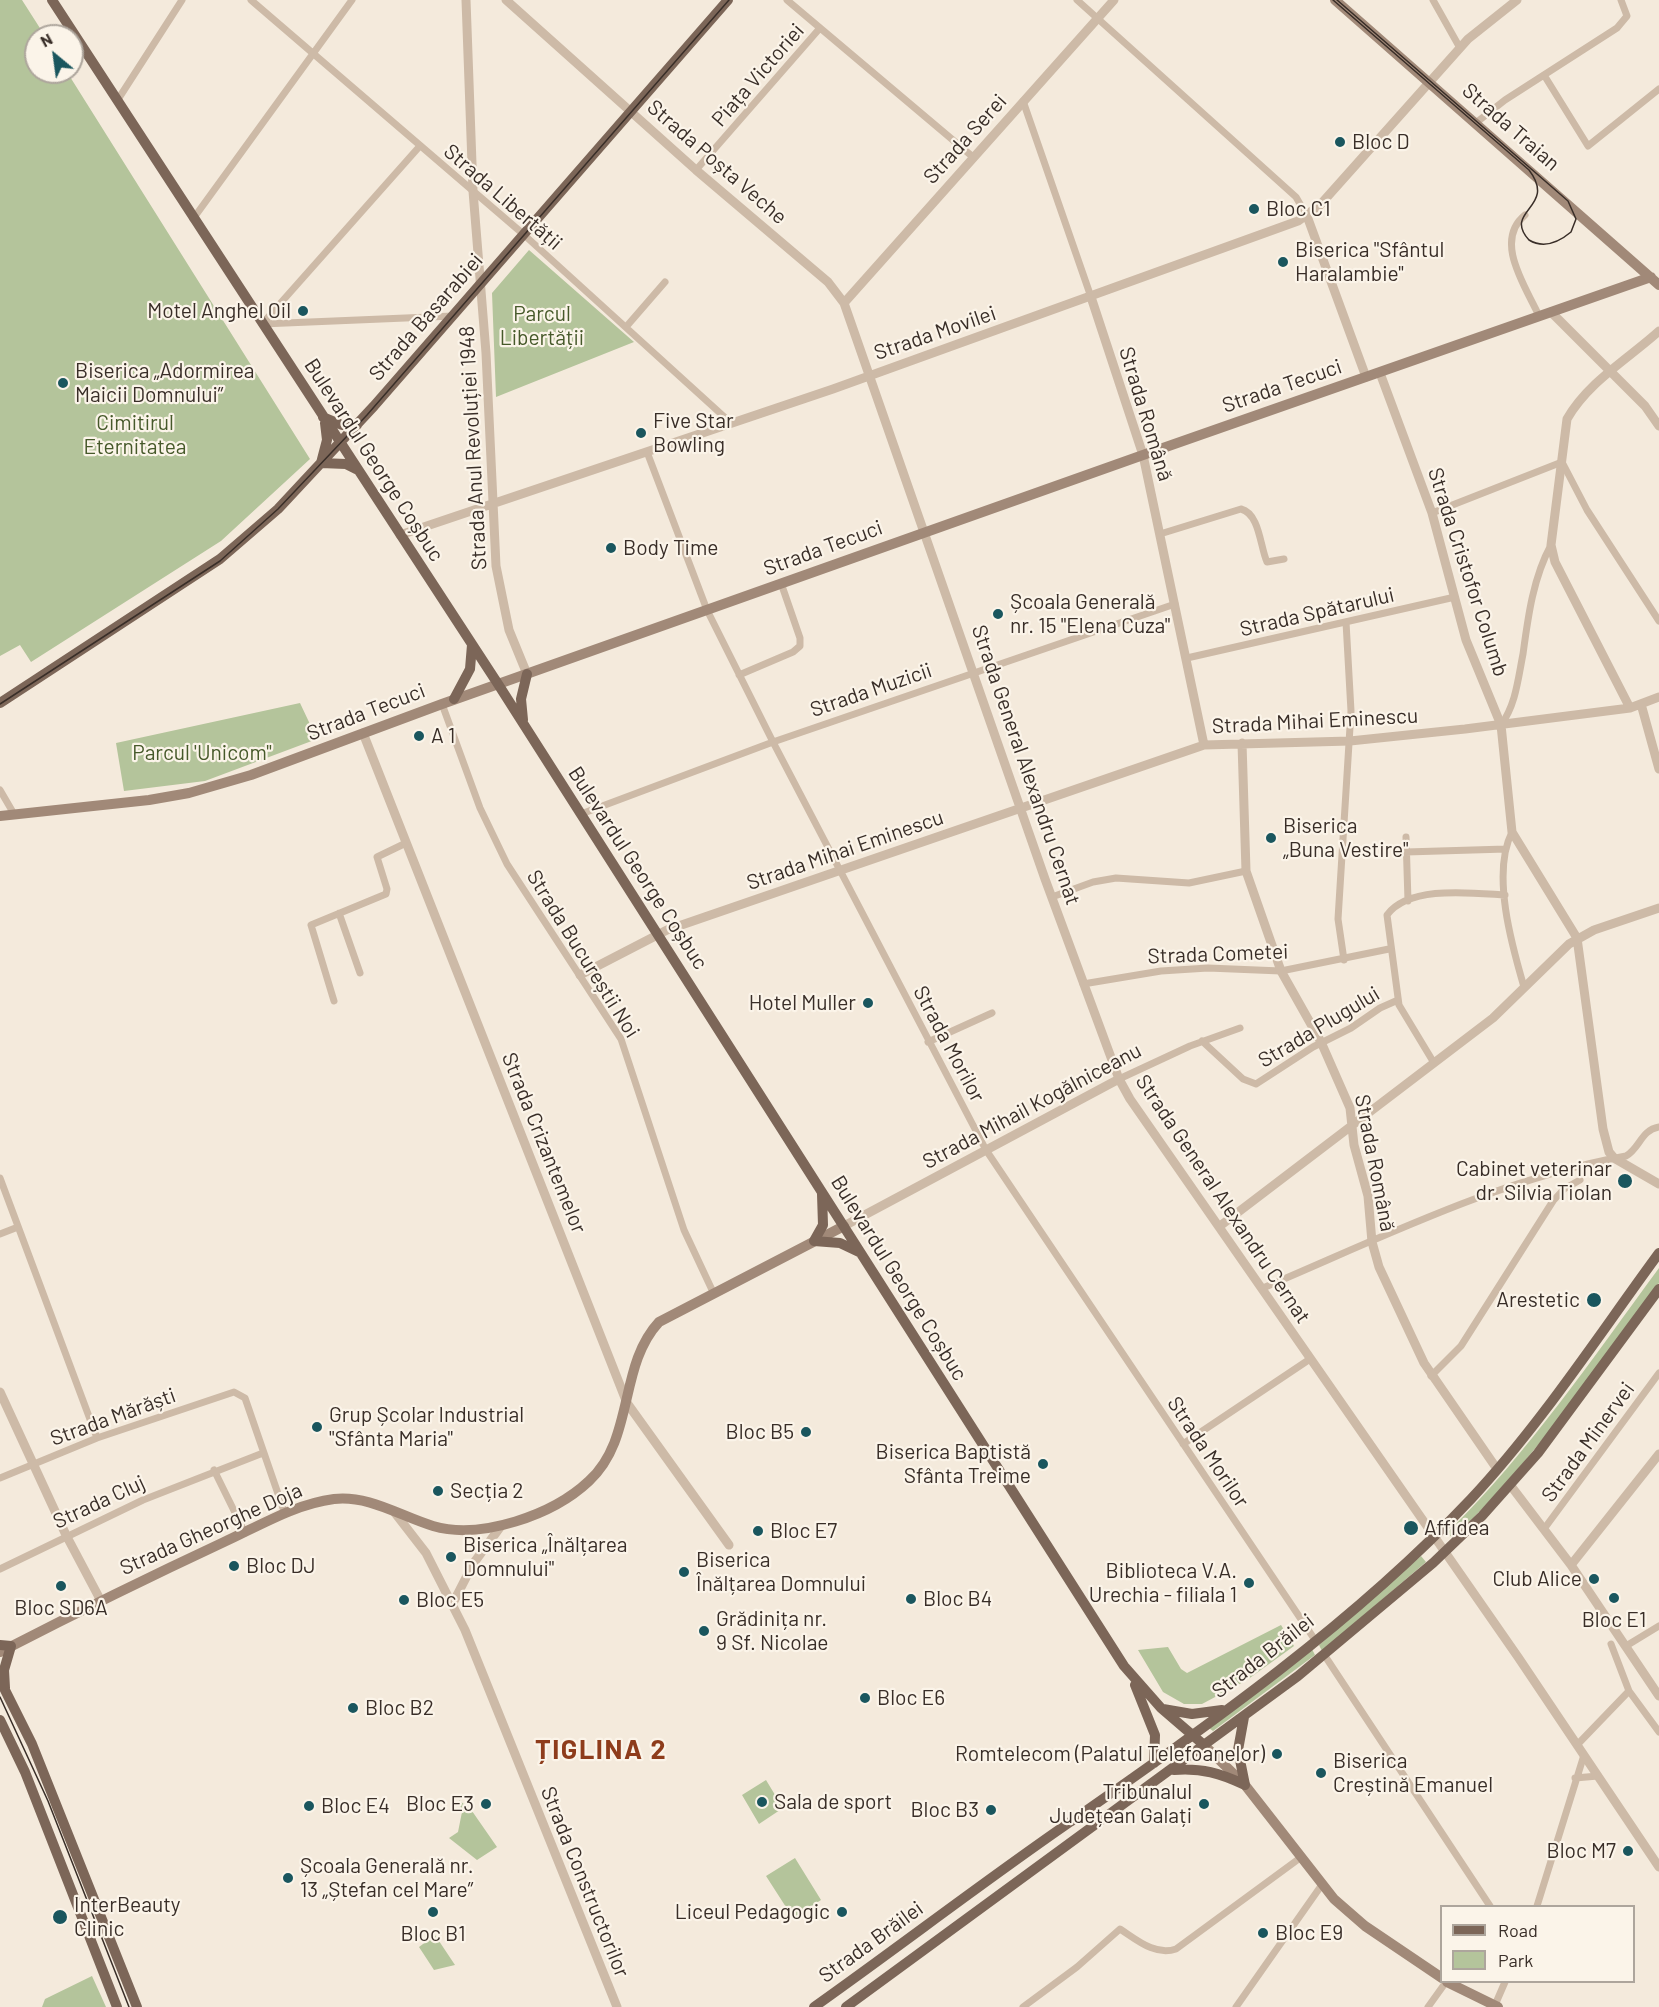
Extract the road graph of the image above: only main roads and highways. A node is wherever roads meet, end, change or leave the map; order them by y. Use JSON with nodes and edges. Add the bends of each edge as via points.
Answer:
{"nodes":[{"id":1,"x":52,"y":0,"type":"edge"},
{"id":2,"x":728,"y":0,"type":"edge"},
{"id":3,"x":1335,"y":0,"type":"edge"},
{"id":4,"x":1655,"y":281,"type":"edge"},
{"id":5,"x":323,"y":417,"type":"junction"},
{"id":6,"x":357,"y":425,"type":"junction"},
{"id":7,"x":340,"y":443,"type":"junction"},
{"id":8,"x":321,"y":463,"type":"junction"},
{"id":9,"x":358,"y":470,"type":"junction"},
{"id":10,"x":472,"y":645,"type":"junction"},
{"id":11,"x":527,"y":674,"type":"junction"},
{"id":12,"x":498,"y":684,"type":"junction"},
{"id":13,"x":454,"y":699,"type":"junction"},
{"id":14,"x":0,"y":702,"type":"edge"},
{"id":15,"x":523,"y":723,"type":"junction"},
{"id":16,"x":0,"y":816,"type":"edge"},
{"id":17,"x":822,"y":1191,"type":"junction"},
{"id":18,"x":844,"y":1226,"type":"junction"},
{"id":19,"x":814,"y":1241,"type":"junction"},
{"id":20,"x":860,"y":1253,"type":"junction"},
{"id":21,"x":1659,"y":1253,"type":"edge"},
{"id":22,"x":1659,"y":1289,"type":"edge"},
{"id":23,"x":6,"y":1646,"type":"edge"},
{"id":24,"x":0,"y":1652,"type":"edge"},
{"id":25,"x":1130,"y":1674,"type":"junction"},
{"id":26,"x":3,"y":1684,"type":"edge"},
{"id":27,"x":1233,"y":1705,"type":"junction"},
{"id":28,"x":1161,"y":1708,"type":"junction"},
{"id":29,"x":1244,"y":1716,"type":"junction"},
{"id":30,"x":0,"y":1720,"type":"edge"},
{"id":31,"x":1192,"y":1735,"type":"junction"},
{"id":32,"x":1204,"y":1746,"type":"junction"},
{"id":33,"x":1154,"y":1763,"type":"junction"},
{"id":34,"x":1172,"y":1770,"type":"junction"},
{"id":35,"x":1245,"y":1785,"type":"junction"},
{"id":36,"x":1440,"y":1977,"type":"edge"},
{"id":37,"x":1449,"y":1983,"type":"edge"},
{"id":38,"x":1497,"y":2006,"type":"edge"},
{"id":39,"x":117,"y":2007,"type":"edge"},
{"id":40,"x":137,"y":2007,"type":"edge"},
{"id":41,"x":814,"y":2007,"type":"edge"},
{"id":42,"x":846,"y":2007,"type":"edge"}],
"edges":[{"from":1,"to":5,"type":"main road","name":"Bulevardul George Coșbuc"},
{"from":2,"to":6,"type":"main road","name":"Strada Basarabiei"},
{"from":3,"to":4,"type":"main road","name":"Strada Traian"},
{"from":4,"to":11,"type":"main road","name":"Strada Tecuci","via":[[1539,316]]},
{"from":5,"to":6,"type":"main road","via":[[342,425]]},
{"from":5,"to":7,"type":"main road","name":"Bulevardul George Coșbuc"},
{"from":5,"to":8,"type":"main road","via":[[327,440]]},
{"from":6,"to":7,"type":"main road","name":"Strada Basarabiei"},
{"from":7,"to":8,"type":"main road","name":"Strada Basarabiei"},
{"from":7,"to":9,"type":"main road","name":"Bulevardul George Coșbuc"},
{"from":8,"to":9,"type":"main road","via":[[346,464]]},
{"from":8,"to":14,"type":"main road","name":"Strada Basarabiei","via":[[278,509],[220,560]]},
{"from":9,"to":10,"type":"main road","name":"Bulevardul George Coșbuc"},
{"from":10,"to":12,"type":"main road","name":"Bulevardul George Coșbuc"},
{"from":10,"to":13,"type":"main road","via":[[470,669]]},
{"from":11,"to":12,"type":"main road","name":"Strada Tecuci"},
{"from":11,"to":15,"type":"main road","via":[[521,699]]},
{"from":12,"to":13,"type":"main road","name":"Strada Tecuci"},
{"from":12,"to":15,"type":"main road","name":"Bulevardul George Coșbuc"},
{"from":13,"to":16,"type":"main road","name":"Strada Tecuci","via":[[251,775],[189,793]]},
{"from":15,"to":17,"type":"main road","name":"Bulevardul George Coșbuc"},
{"from":17,"to":18,"type":"main road","name":"Bulevardul George Coșbuc"},
{"from":17,"to":19,"type":"main road","via":[[823,1225]]},
{"from":18,"to":19,"type":"main road","name":"Strada Gheorghe Doja"},
{"from":18,"to":20,"type":"main road","name":"Bulevardul George Coșbuc"},
{"from":19,"to":20,"type":"main road","via":[[840,1243]]},
{"from":19,"to":23,"type":"main road","name":"Strada Gheorghe Doja","via":[[667,1316],[652,1329],[642,1345],[611,1453],[589,1482],[559,1502],[501,1526],[472,1530],[447,1529],[358,1499],[314,1503]]},
{"from":20,"to":25,"type":"main road","name":"Bulevardul George Coșbuc"},
{"from":21,"to":27,"type":"main road","name":"Strada Brăilei","via":[[1536,1422],[1433,1537]]},
{"from":22,"to":29,"type":"main road","name":"Strada Brăilei","via":[[1511,1486],[1444,1552],[1324,1656]]},
{"from":23,"to":24,"type":"main road","name":"Strada Gheorghe Doja"},
{"from":23,"to":26,"type":"main road"},
{"from":25,"to":28,"type":"main road","name":"Bulevardul George Coșbuc"},
{"from":25,"to":33,"type":"main road","via":[[1155,1735]]},
{"from":26,"to":40,"type":"main road","via":[[32,1744]]},
{"from":27,"to":28,"type":"main road","via":[[1201,1714]]},
{"from":27,"to":31,"type":"main road","name":"Strada Brăilei"},
{"from":28,"to":31,"type":"main road","name":"Bulevardul George Coșbuc"},
{"from":29,"to":32,"type":"main road","name":"Strada Brăilei"},
{"from":29,"to":35,"type":"main road","via":[[1238,1750]]},
{"from":30,"to":39,"type":"main road","via":[[26,1772]]},
{"from":31,"to":32,"type":"main road","name":"Bulevardul George Coșbuc"},
{"from":31,"to":33,"type":"main road","name":"Strada Brăilei"},
{"from":32,"to":34,"type":"main road","name":"Strada Brăilei"},
{"from":32,"to":35,"type":"main road"},
{"from":33,"to":41,"type":"main road","name":"Strada Brăilei"},
{"from":34,"to":35,"type":"main road","via":[[1211,1770]]},
{"from":34,"to":42,"type":"main road","name":"Strada Brăilei"},
{"from":35,"to":36,"type":"main road","via":[[1321,1886],[1365,1926]]},
{"from":37,"to":38,"type":"main road"}]}
